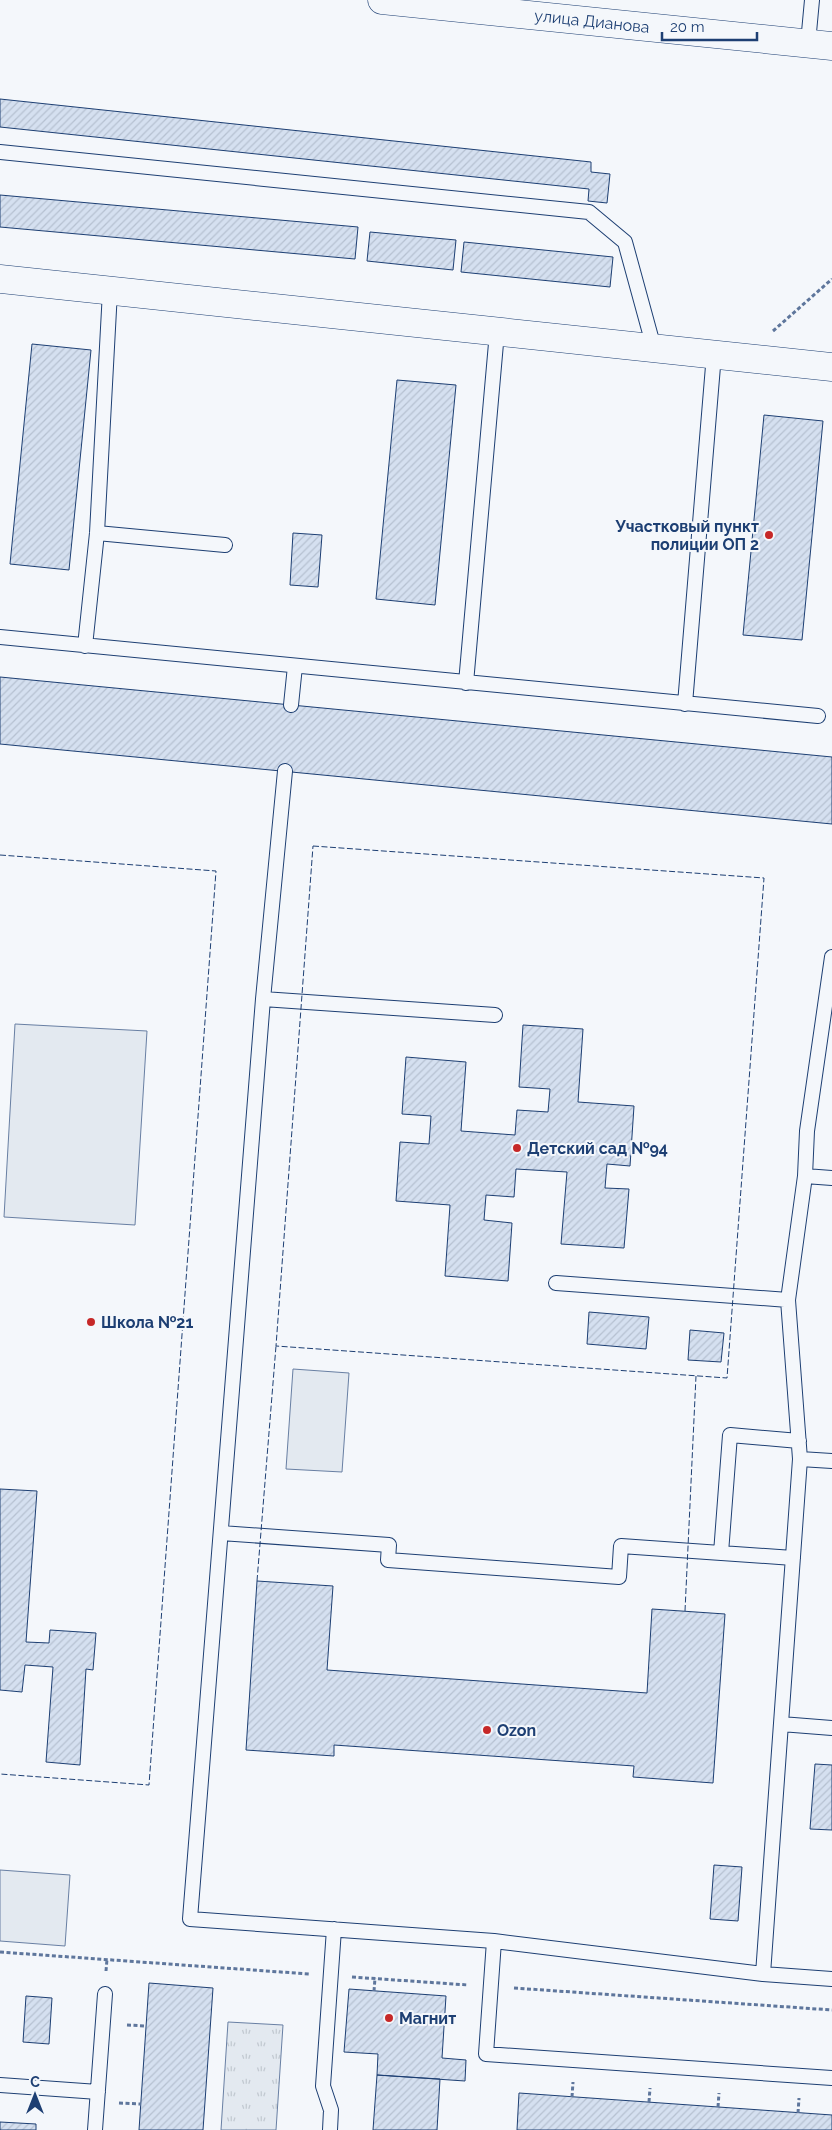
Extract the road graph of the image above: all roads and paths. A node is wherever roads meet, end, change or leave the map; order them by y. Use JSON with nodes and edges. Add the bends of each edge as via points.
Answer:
{"nodes":[{"id":1,"x":382,"y":0,"type":"edge"},
{"id":2,"x":812,"y":0,"type":"edge"},
{"id":3,"x":820,"y":44,"type":"edge"},
{"id":4,"x":0,"y":152,"type":"edge"},
{"id":5,"x":0,"y":279,"type":"edge"},
{"id":6,"x":832,"y":279,"type":"edge"},
{"id":7,"x":110,"y":291,"type":"junction"},
{"id":8,"x":497,"y":332,"type":"junction"},
{"id":9,"x":654,"y":348,"type":"junction"},
{"id":10,"x":714,"y":354,"type":"junction"},
{"id":11,"x":742,"y":357,"type":"junction"},
{"id":12,"x":832,"y":367,"type":"edge"},
{"id":13,"x":97,"y":533,"type":"junction"},
{"id":14,"x":225,"y":545,"type":"dead end"},
{"id":15,"x":0,"y":637,"type":"edge"},
{"id":16,"x":85,"y":646,"type":"junction"},
{"id":17,"x":295,"y":666,"type":"junction"},
{"id":18,"x":466,"y":683,"type":"junction"},
{"id":19,"x":685,"y":704,"type":"junction"},
{"id":20,"x":291,"y":705,"type":"dead end"},
{"id":21,"x":818,"y":716,"type":"dead end"},
{"id":22,"x":285,"y":771,"type":"dead end"},
{"id":23,"x":832,"y":958,"type":"edge"},
{"id":24,"x":263,"y":999,"type":"junction"},
{"id":25,"x":495,"y":1015,"type":"dead end"},
{"id":26,"x":805,"y":1176,"type":"junction"},
{"id":27,"x":832,"y":1178,"type":"edge"},
{"id":28,"x":556,"y":1283,"type":"dead end"},
{"id":29,"x":788,"y":1300,"type":"junction"},
{"id":30,"x":799,"y":1441,"type":"junction"},
{"id":31,"x":800,"y":1458,"type":"junction"},
{"id":32,"x":832,"y":1461,"type":"edge"},
{"id":33,"x":221,"y":1533,"type":"junction"},
{"id":34,"x":721,"y":1553,"type":"junction"},
{"id":35,"x":793,"y":1558,"type":"junction"},
{"id":36,"x":782,"y":1724,"type":"junction"},
{"id":37,"x":832,"y":1728,"type":"edge"},
{"id":38,"x":334,"y":1929,"type":"junction"},
{"id":39,"x":494,"y":1941,"type":"junction"},
{"id":40,"x":0,"y":1952,"type":"edge"},
{"id":41,"x":763,"y":1974,"type":"junction"},
{"id":42,"x":330,"y":1975,"type":"junction"},
{"id":43,"x":375,"y":1978,"type":"junction"},
{"id":44,"x":832,"y":1979,"type":"edge"},
{"id":45,"x":491,"y":1986,"type":"junction"},
{"id":46,"x":374,"y":1991,"type":"dead end"},
{"id":47,"x":105,"y":1994,"type":"dead end"},
{"id":48,"x":832,"y":2010,"type":"edge"},
{"id":49,"x":832,"y":2078,"type":"edge"},
{"id":50,"x":0,"y":2085,"type":"edge"},
{"id":51,"x":98,"y":2092,"type":"junction"},
{"id":52,"x":95,"y":2130,"type":"edge"},
{"id":53,"x":330,"y":2130,"type":"edge"}],
"edges":[{"from":1,"to":3,"type":"street","name":"улица Дианова"},
{"from":2,"to":3,"type":"lane"},
{"from":4,"to":9,"type":"lane","via":[[589,212],[625,242]]},
{"from":5,"to":7,"type":"street"},
{"from":6,"to":11,"type":"path"},
{"from":7,"to":8,"type":"street"},
{"from":7,"to":13,"type":"lane"},
{"from":8,"to":9,"type":"street"},
{"from":8,"to":18,"type":"lane"},
{"from":9,"to":10,"type":"street"},
{"from":10,"to":11,"type":"street"},
{"from":10,"to":19,"type":"lane"},
{"from":11,"to":12,"type":"street"},
{"from":13,"to":14,"type":"lane"},
{"from":13,"to":16,"type":"lane"},
{"from":15,"to":16,"type":"lane"},
{"from":16,"to":17,"type":"lane"},
{"from":17,"to":18,"type":"lane"},
{"from":17,"to":20,"type":"lane"},
{"from":18,"to":19,"type":"lane"},
{"from":19,"to":21,"type":"lane"},
{"from":22,"to":24,"type":"lane"},
{"from":23,"to":26,"type":"lane","via":[[807,1131]]},
{"from":24,"to":25,"type":"lane"},
{"from":24,"to":33,"type":"lane"},
{"from":26,"to":27,"type":"lane"},
{"from":26,"to":29,"type":"lane"},
{"from":28,"to":29,"type":"lane"},
{"from":29,"to":30,"type":"lane"},
{"from":30,"to":31,"type":"lane"},
{"from":30,"to":34,"type":"lane","via":[[730,1435]]},
{"from":31,"to":32,"type":"lane"},
{"from":31,"to":35,"type":"lane"},
{"from":33,"to":34,"type":"lane","via":[[389,1544],[388,1560],[619,1577],[621,1546]]},
{"from":33,"to":38,"type":"lane","via":[[190,1919]]},
{"from":34,"to":35,"type":"lane"},
{"from":35,"to":36,"type":"lane"},
{"from":36,"to":37,"type":"lane"},
{"from":36,"to":41,"type":"lane"},
{"from":38,"to":39,"type":"lane"},
{"from":38,"to":42,"type":"lane"},
{"from":39,"to":41,"type":"lane"},
{"from":39,"to":45,"type":"lane"},
{"from":40,"to":42,"type":"path"},
{"from":41,"to":44,"type":"lane"},
{"from":42,"to":43,"type":"path"},
{"from":42,"to":53,"type":"lane","via":[[323,2086],[331,2110]]},
{"from":43,"to":45,"type":"path"},
{"from":43,"to":46,"type":"path"},
{"from":45,"to":48,"type":"path"},
{"from":45,"to":49,"type":"lane","via":[[486,2054]]},
{"from":47,"to":51,"type":"lane"},
{"from":50,"to":51,"type":"lane"},
{"from":51,"to":52,"type":"lane"}]}
